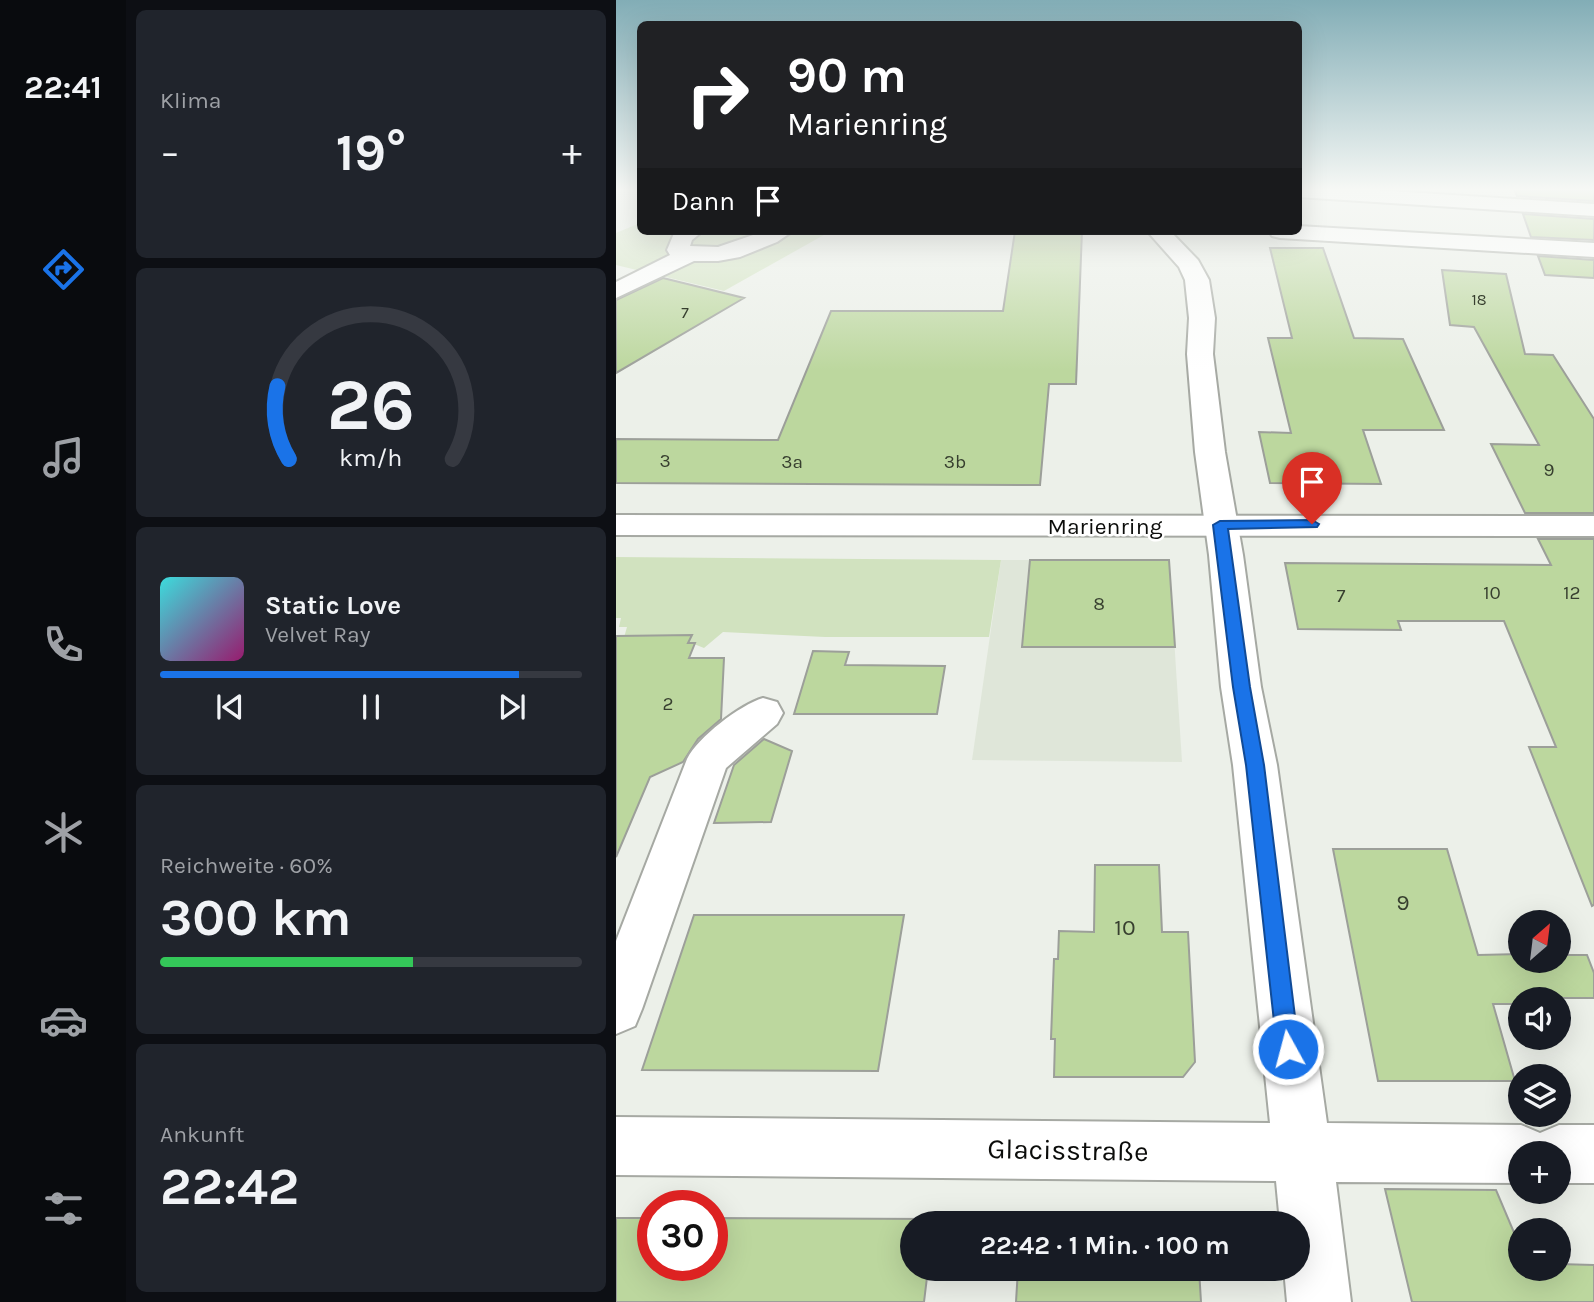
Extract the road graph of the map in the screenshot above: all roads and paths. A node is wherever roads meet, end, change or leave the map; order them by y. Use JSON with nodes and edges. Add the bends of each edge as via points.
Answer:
{"nodes":[{"id":1,"x":678,"y":250,"type":"edge"},
{"id":2,"x":697,"y":250,"type":"edge"},
{"id":3,"x":743,"y":250,"type":"edge"},
{"id":4,"x":1176,"y":250,"type":"edge"},
{"id":5,"x":616,"y":291,"type":"edge"},
{"id":6,"x":1220,"y":525,"type":"junction"},
{"id":7,"x":616,"y":526,"type":"edge"},
{"id":8,"x":1594,"y":526,"type":"edge"},
{"id":9,"x":763,"y":713,"type":"dead end"},
{"id":10,"x":616,"y":1009,"type":"edge"},
{"id":11,"x":616,"y":1146,"type":"edge"},
{"id":12,"x":1303,"y":1153,"type":"junction"},
{"id":13,"x":1508,"y":1154,"type":"edge"},
{"id":14,"x":1571,"y":1154,"type":"edge"},
{"id":15,"x":1594,"y":1154,"type":"edge"},
{"id":16,"x":1319,"y":1302,"type":"edge"}],
"edges":[{"from":1,"to":5,"type":"street"},
{"from":2,"to":3,"type":"street","via":[[704,257]]},
{"from":4,"to":6,"type":"street","via":[[1197,280],[1205,410]]},
{"from":6,"to":7,"type":"street","name":"Marienring"},
{"from":6,"to":8,"type":"street","name":"Marienring"},
{"from":6,"to":12,"type":"street"},
{"from":9,"to":10,"type":"street","via":[[708,759]]},
{"from":11,"to":12,"type":"street","name":"Glacisstraße"},
{"from":12,"to":13,"type":"street","name":"Glacisstraße"},
{"from":12,"to":16,"type":"street"},
{"from":14,"to":15,"type":"street"}]}
